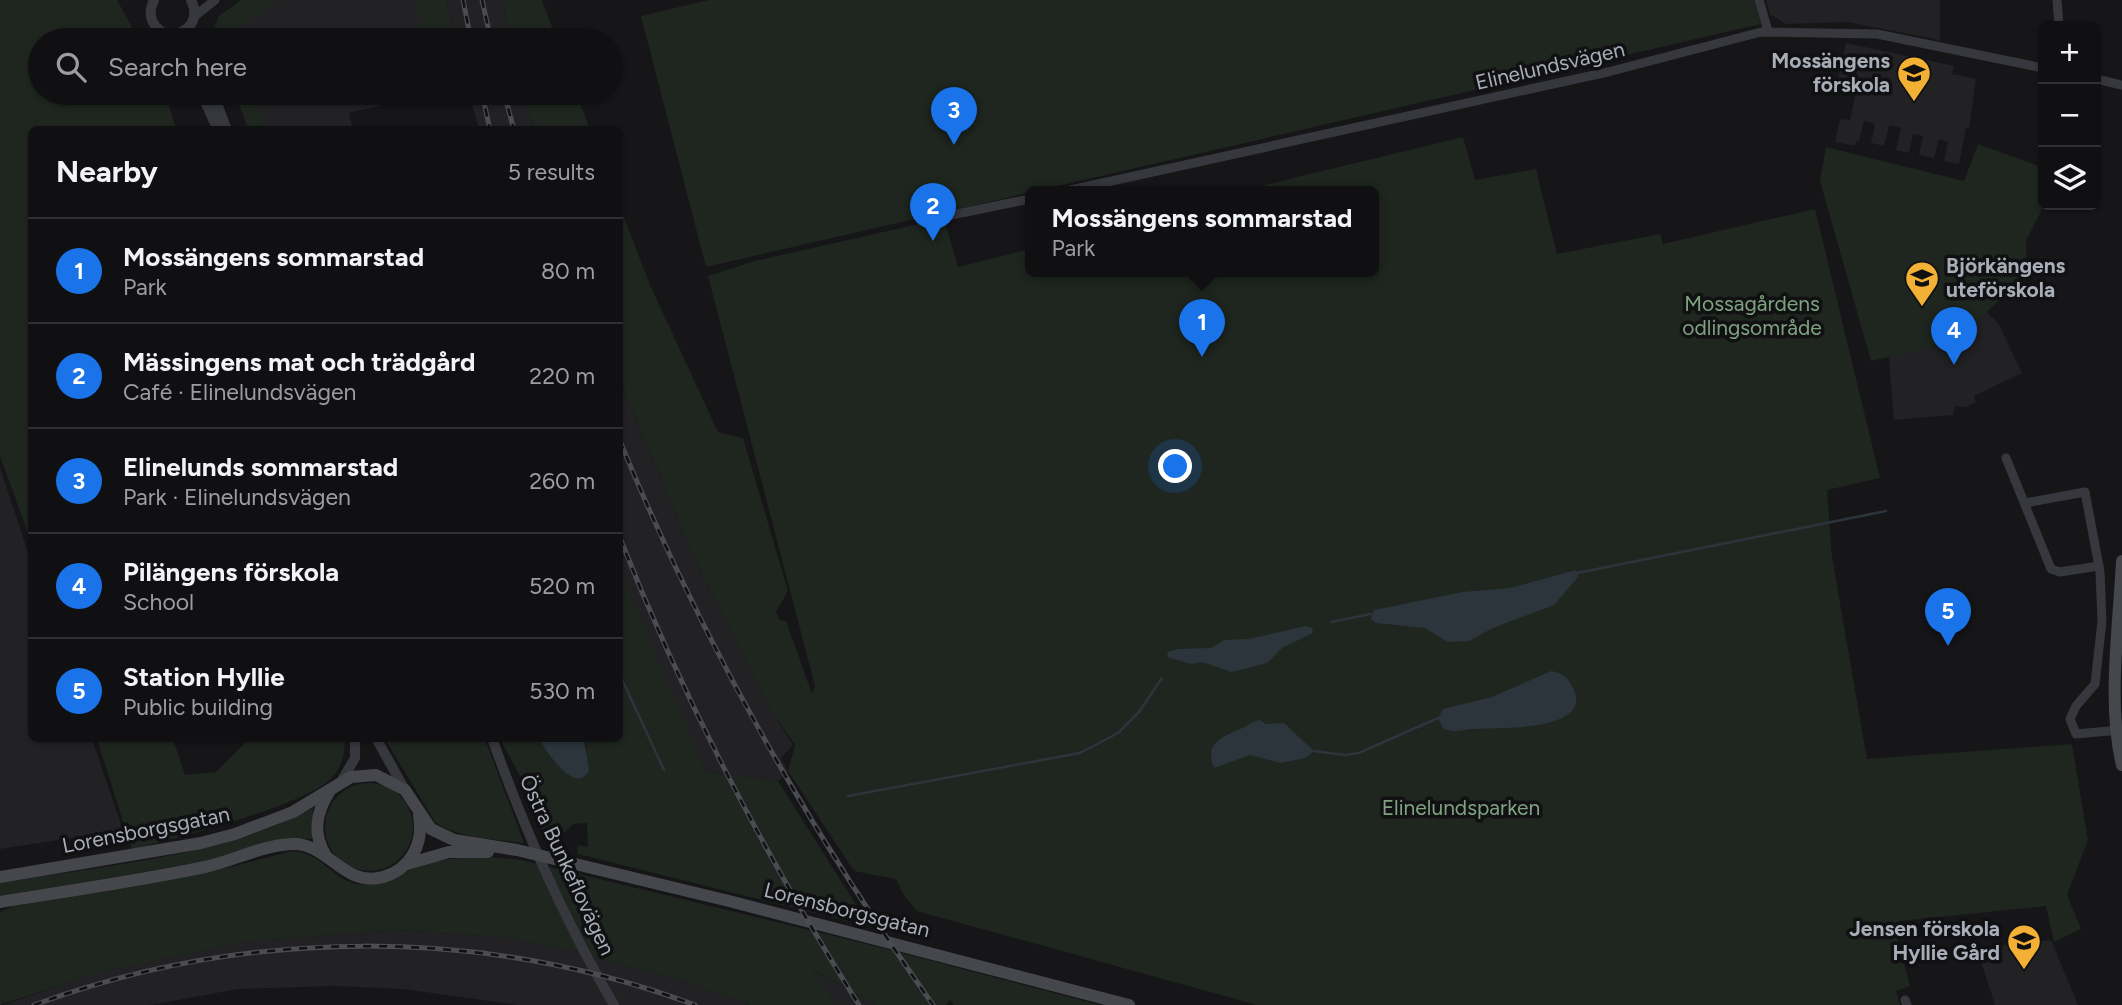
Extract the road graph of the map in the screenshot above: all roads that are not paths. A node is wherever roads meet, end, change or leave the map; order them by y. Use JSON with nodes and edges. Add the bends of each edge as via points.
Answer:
{"nodes":[{"id":1,"x":191,"y":0,"type":"edge"},
{"id":2,"x":215,"y":0,"type":"edge"},
{"id":3,"x":1759,"y":0,"type":"edge"},
{"id":4,"x":2057,"y":0,"type":"edge"},
{"id":5,"x":152,"y":2,"type":"edge"},
{"id":6,"x":194,"y":20,"type":"junction"},
{"id":7,"x":2059,"y":21,"type":"edge"},
{"id":8,"x":158,"y":28,"type":"edge"},
{"id":9,"x":186,"y":28,"type":"edge"},
{"id":10,"x":194,"y":28,"type":"edge"},
{"id":11,"x":1768,"y":31,"type":"junction"},
{"id":12,"x":2038,"y":67,"type":"edge"},
{"id":13,"x":2101,"y":80,"type":"edge"},
{"id":14,"x":2122,"y":83,"type":"edge"},
{"id":15,"x":207,"y":105,"type":"edge"},
{"id":16,"x":218,"y":105,"type":"edge"},
{"id":17,"x":216,"y":126,"type":"edge"},
{"id":18,"x":225,"y":126,"type":"edge"},
{"id":19,"x":1089,"y":186,"type":"edge"},
{"id":20,"x":1025,"y":200,"type":"edge"},
{"id":21,"x":937,"y":218,"type":"dead end"},
{"id":22,"x":2006,"y":458,"type":"dead end"},
{"id":23,"x":2025,"y":503,"type":"junction"},
{"id":24,"x":2122,"y":561,"type":"edge"},
{"id":25,"x":2099,"y":566,"type":"junction"},
{"id":26,"x":2119,"y":641,"type":"junction"},
{"id":27,"x":2122,"y":694,"type":"edge"},
{"id":28,"x":2119,"y":730,"type":"edge"},
{"id":29,"x":355,"y":742,"type":"edge"},
{"id":30,"x":378,"y":742,"type":"edge"},
{"id":31,"x":493,"y":742,"type":"edge"},
{"id":32,"x":2122,"y":765,"type":"edge"},
{"id":33,"x":335,"y":787,"type":"junction"},
{"id":34,"x":405,"y":790,"type":"junction"},
{"id":35,"x":417,"y":807,"type":"junction"},
{"id":36,"x":553,"y":859,"type":"junction"},
{"id":37,"x":328,"y":860,"type":"junction"},
{"id":38,"x":403,"y":866,"type":"junction"},
{"id":39,"x":0,"y":877,"type":"edge"},
{"id":40,"x":3,"y":903,"type":"edge"},
{"id":41,"x":614,"y":1005,"type":"edge"},
{"id":42,"x":1129,"y":1005,"type":"edge"}],
"edges":[{"from":1,"to":6,"type":"street"},
{"from":2,"to":6,"type":"street"},
{"from":3,"to":11,"type":"street"},
{"from":4,"to":7,"type":"street"},
{"from":5,"to":8,"type":"street","via":[[152,22]]},
{"from":6,"to":9,"type":"street"},
{"from":6,"to":10,"type":"street"},
{"from":11,"to":12,"type":"street","name":"Elinelundsvägen","via":[[1877,34]]},
{"from":11,"to":19,"type":"street","name":"Elinelundsvägen","via":[[1608,72]]},
{"from":13,"to":14,"type":"street"},
{"from":15,"to":17,"type":"street"},
{"from":16,"to":18,"type":"street"},
{"from":20,"to":21,"type":"street"},
{"from":22,"to":23,"type":"street"},
{"from":23,"to":25,"type":"street","via":[[2051,569],[2060,572]]},
{"from":23,"to":25,"type":"street","via":[[2085,492]]},
{"from":24,"to":26,"type":"main road"},
{"from":25,"to":28,"type":"street","via":[[2102,621],[2098,672],[2095,684],[2070,719],[2076,734]]},
{"from":26,"to":27,"type":"main road"},
{"from":26,"to":28,"type":"main road","via":[[2115,683]]},
{"from":28,"to":32,"type":"main road"},
{"from":29,"to":33,"type":"street","via":[[355,758]]},
{"from":30,"to":34,"type":"street"},
{"from":31,"to":41,"type":"street","name":"Östra Bunkeflovägen","via":[[562,909]]},
{"from":33,"to":34,"type":"main road","name":"Lorensborgsgatan","via":[[365,775],[386,778]]},
{"from":33,"to":37,"type":"main road","via":[[319,812],[317,825]]},
{"from":33,"to":39,"type":"main road","name":"Lorensborgsgatan","via":[[265,823],[201,843]]},
{"from":34,"to":35,"type":"main road","name":"Lorensborgsgatan"},
{"from":35,"to":36,"type":"main road","name":"Lorensborgsgatan","via":[[431,829],[443,837]]},
{"from":35,"to":38,"type":"main road","via":[[421,834],[415,852]]},
{"from":36,"to":38,"type":"main road","name":"Lorensborgsgatan","via":[[469,851],[435,855]]},
{"from":36,"to":42,"type":"main road","name":"Lorensborgsgatan","via":[[889,940]]},
{"from":37,"to":38,"type":"main road","name":"Lorensborgsgatan","via":[[363,879],[384,877]]},
{"from":37,"to":40,"type":"main road","name":"Lorensborgsgatan","via":[[315,849],[292,844],[186,871]]}]}
